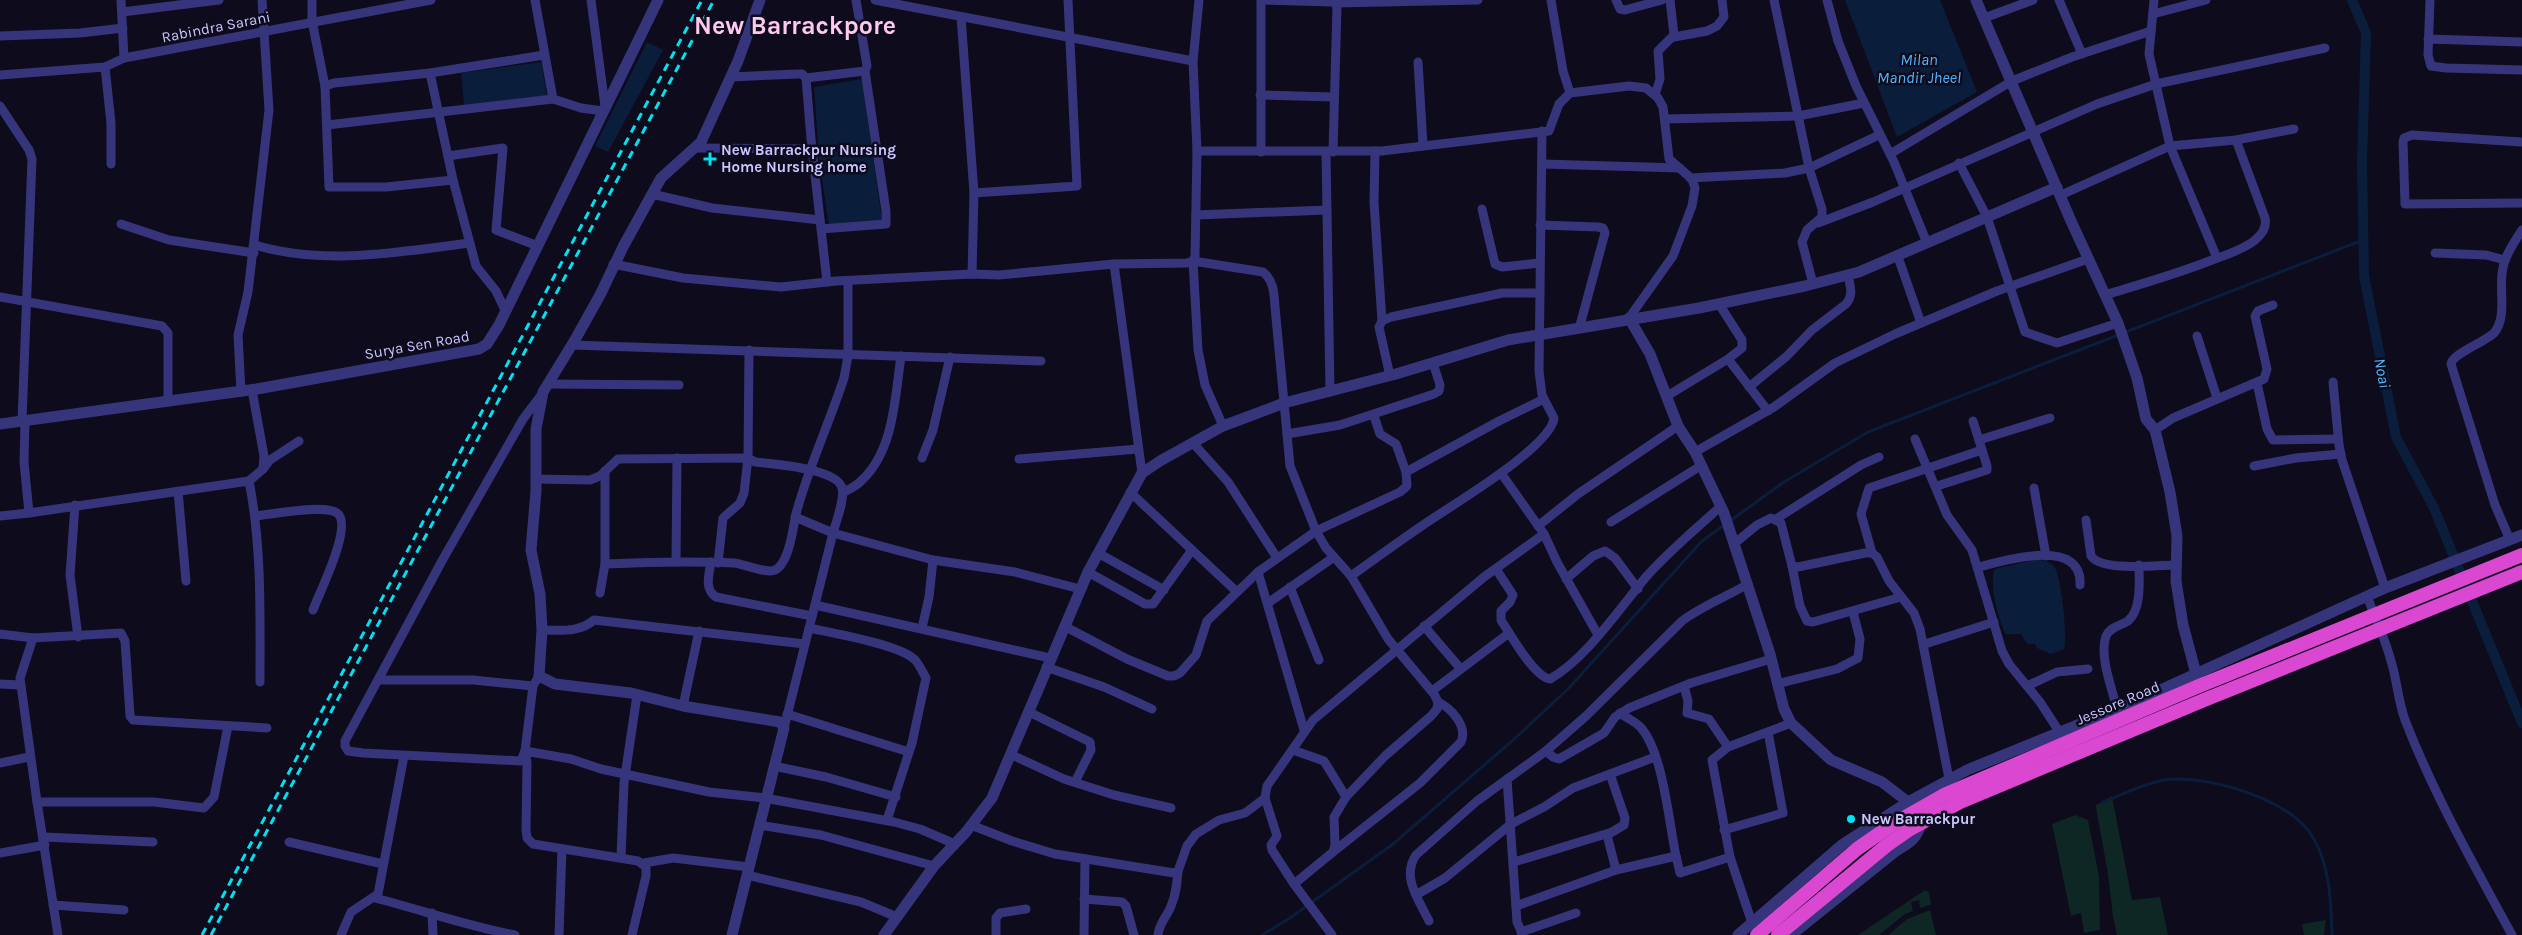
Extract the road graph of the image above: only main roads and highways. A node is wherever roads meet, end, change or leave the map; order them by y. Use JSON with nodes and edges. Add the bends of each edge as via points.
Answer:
{"nodes":[{"id":1,"x":2519,"y":556,"type":"edge"},
{"id":2,"x":2516,"y":575,"type":"edge"},
{"id":3,"x":1754,"y":929,"type":"edge"},
{"id":4,"x":1778,"y":935,"type":"edge"}],
"edges":[{"from":1,"to":3,"type":"highway","name":"Jessore Road","via":[[2197,680],[1950,785],[1857,849]]},
{"from":2,"to":4,"type":"highway","via":[[1994,787],[1921,822],[1863,862]]}]}
